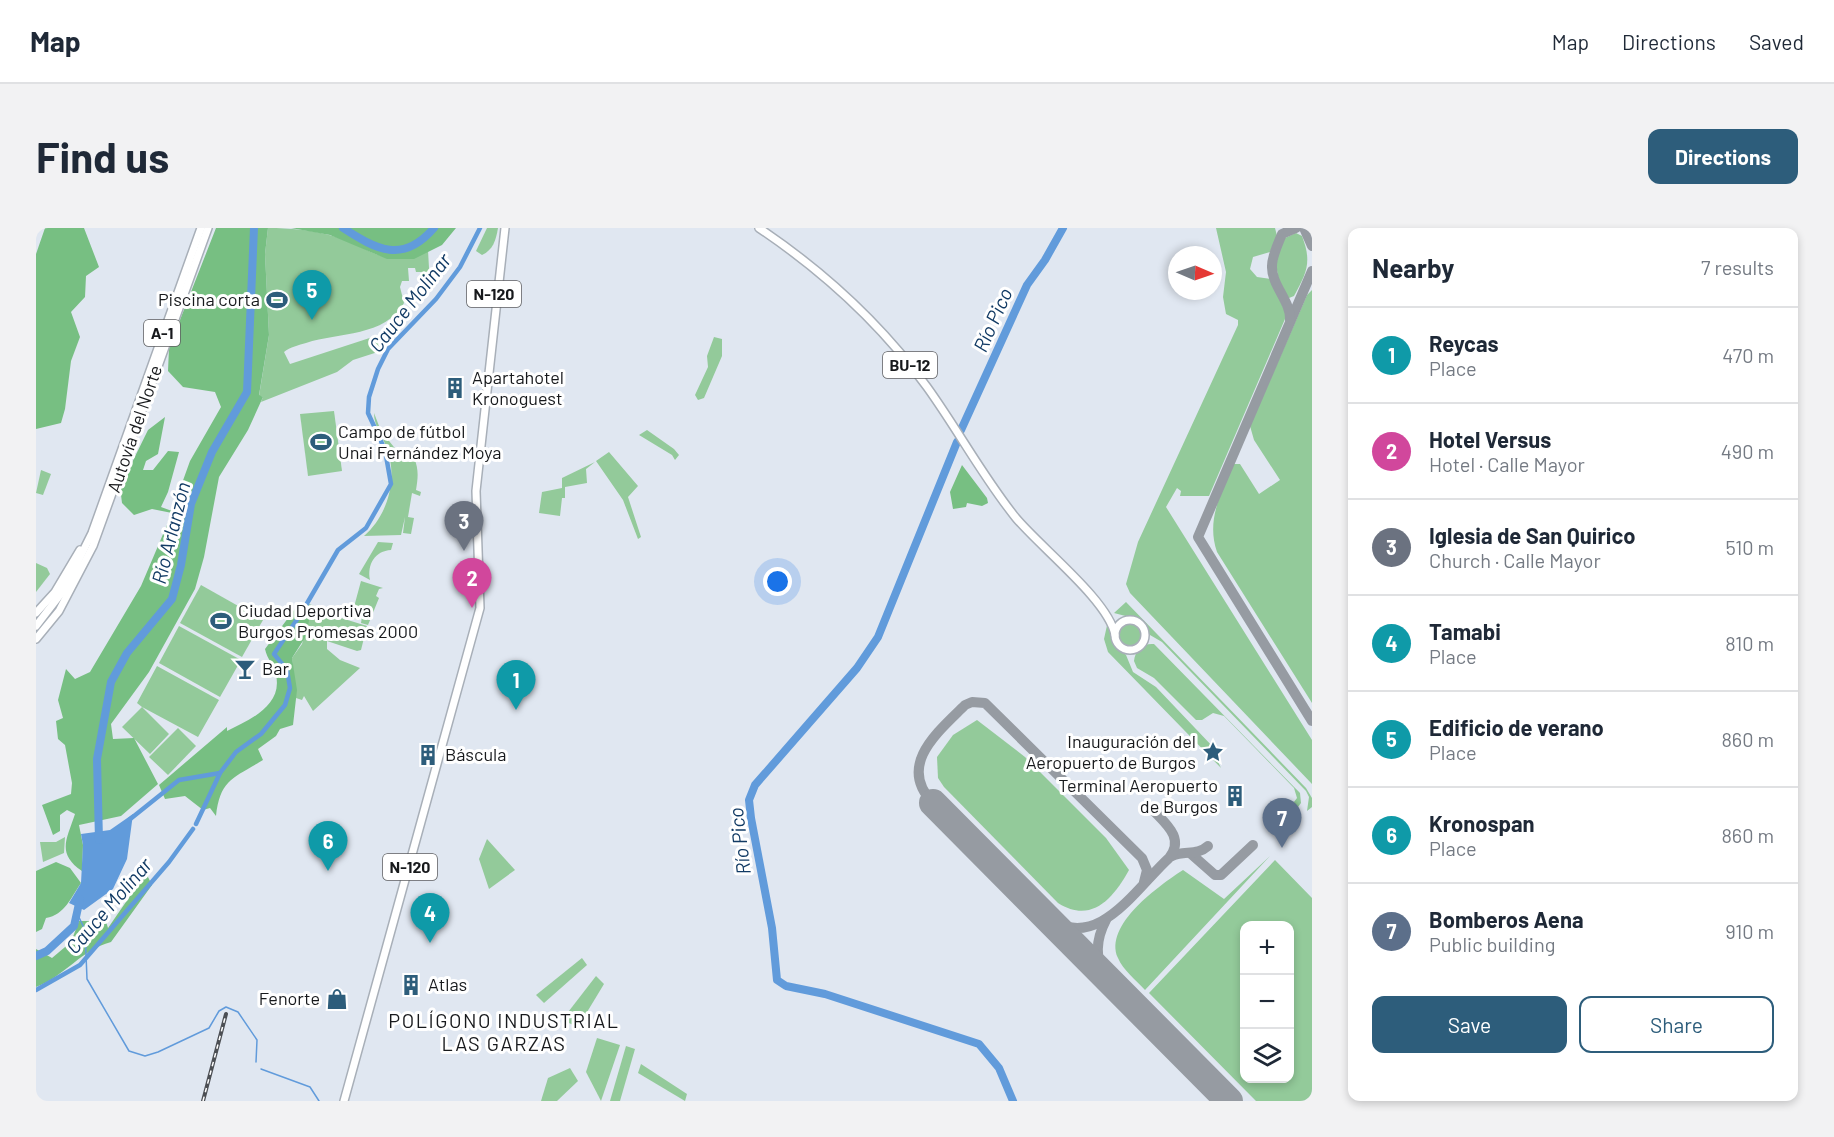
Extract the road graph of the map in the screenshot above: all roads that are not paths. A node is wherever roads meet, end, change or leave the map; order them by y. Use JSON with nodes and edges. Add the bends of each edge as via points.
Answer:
{"nodes":[{"id":1,"x":201,"y":228,"type":"edge"},
{"id":2,"x":208,"y":228,"type":"edge"},
{"id":3,"x":504,"y":228,"type":"edge"},
{"id":4,"x":759,"y":228,"type":"edge"},
{"id":5,"x":125,"y":439,"type":"junction"},
{"id":6,"x":69,"y":594,"type":"junction"},
{"id":7,"x":1106,"y":612,"type":"junction"},
{"id":8,"x":36,"y":613,"type":"edge"},
{"id":9,"x":1130,"y":621,"type":"junction"},
{"id":10,"x":36,"y":626,"type":"edge"},
{"id":11,"x":36,"y":634,"type":"edge"},
{"id":12,"x":1115,"y":635,"type":"junction"},
{"id":13,"x":36,"y":639,"type":"edge"},
{"id":14,"x":344,"y":1101,"type":"edge"}],
"edges":[{"from":1,"to":5,"type":"highway","name":"Autovía del Norte","number":"A-1"},
{"from":2,"to":6,"type":"highway","name":"Autovía del Norte","number":"A-1","via":[[97,537]]},
{"from":3,"to":14,"type":"highway","number":"N-120","via":[[476,491],[481,590],[474,632]]},
{"from":4,"to":7,"type":"highway","number":"BU-12","via":[[820,273],[889,340],[925,385],[1017,519]]},
{"from":5,"to":8,"type":"highway","number":"A-1","via":[[78,554],[55,592]]},
{"from":5,"to":10,"type":"highway","via":[[77,566]]},
{"from":6,"to":11,"type":"highway","number":"A-1"},
{"from":6,"to":13,"type":"highway"},
{"from":7,"to":9,"type":"highway","number":"BU-12"},
{"from":7,"to":12,"type":"highway","number":"BU-12"},
{"from":9,"to":12,"type":"highway","via":[[1118,626]]},
{"from":9,"to":12,"type":"highway","via":[[1143,630],[1140,646],[1123,649]]}]}
